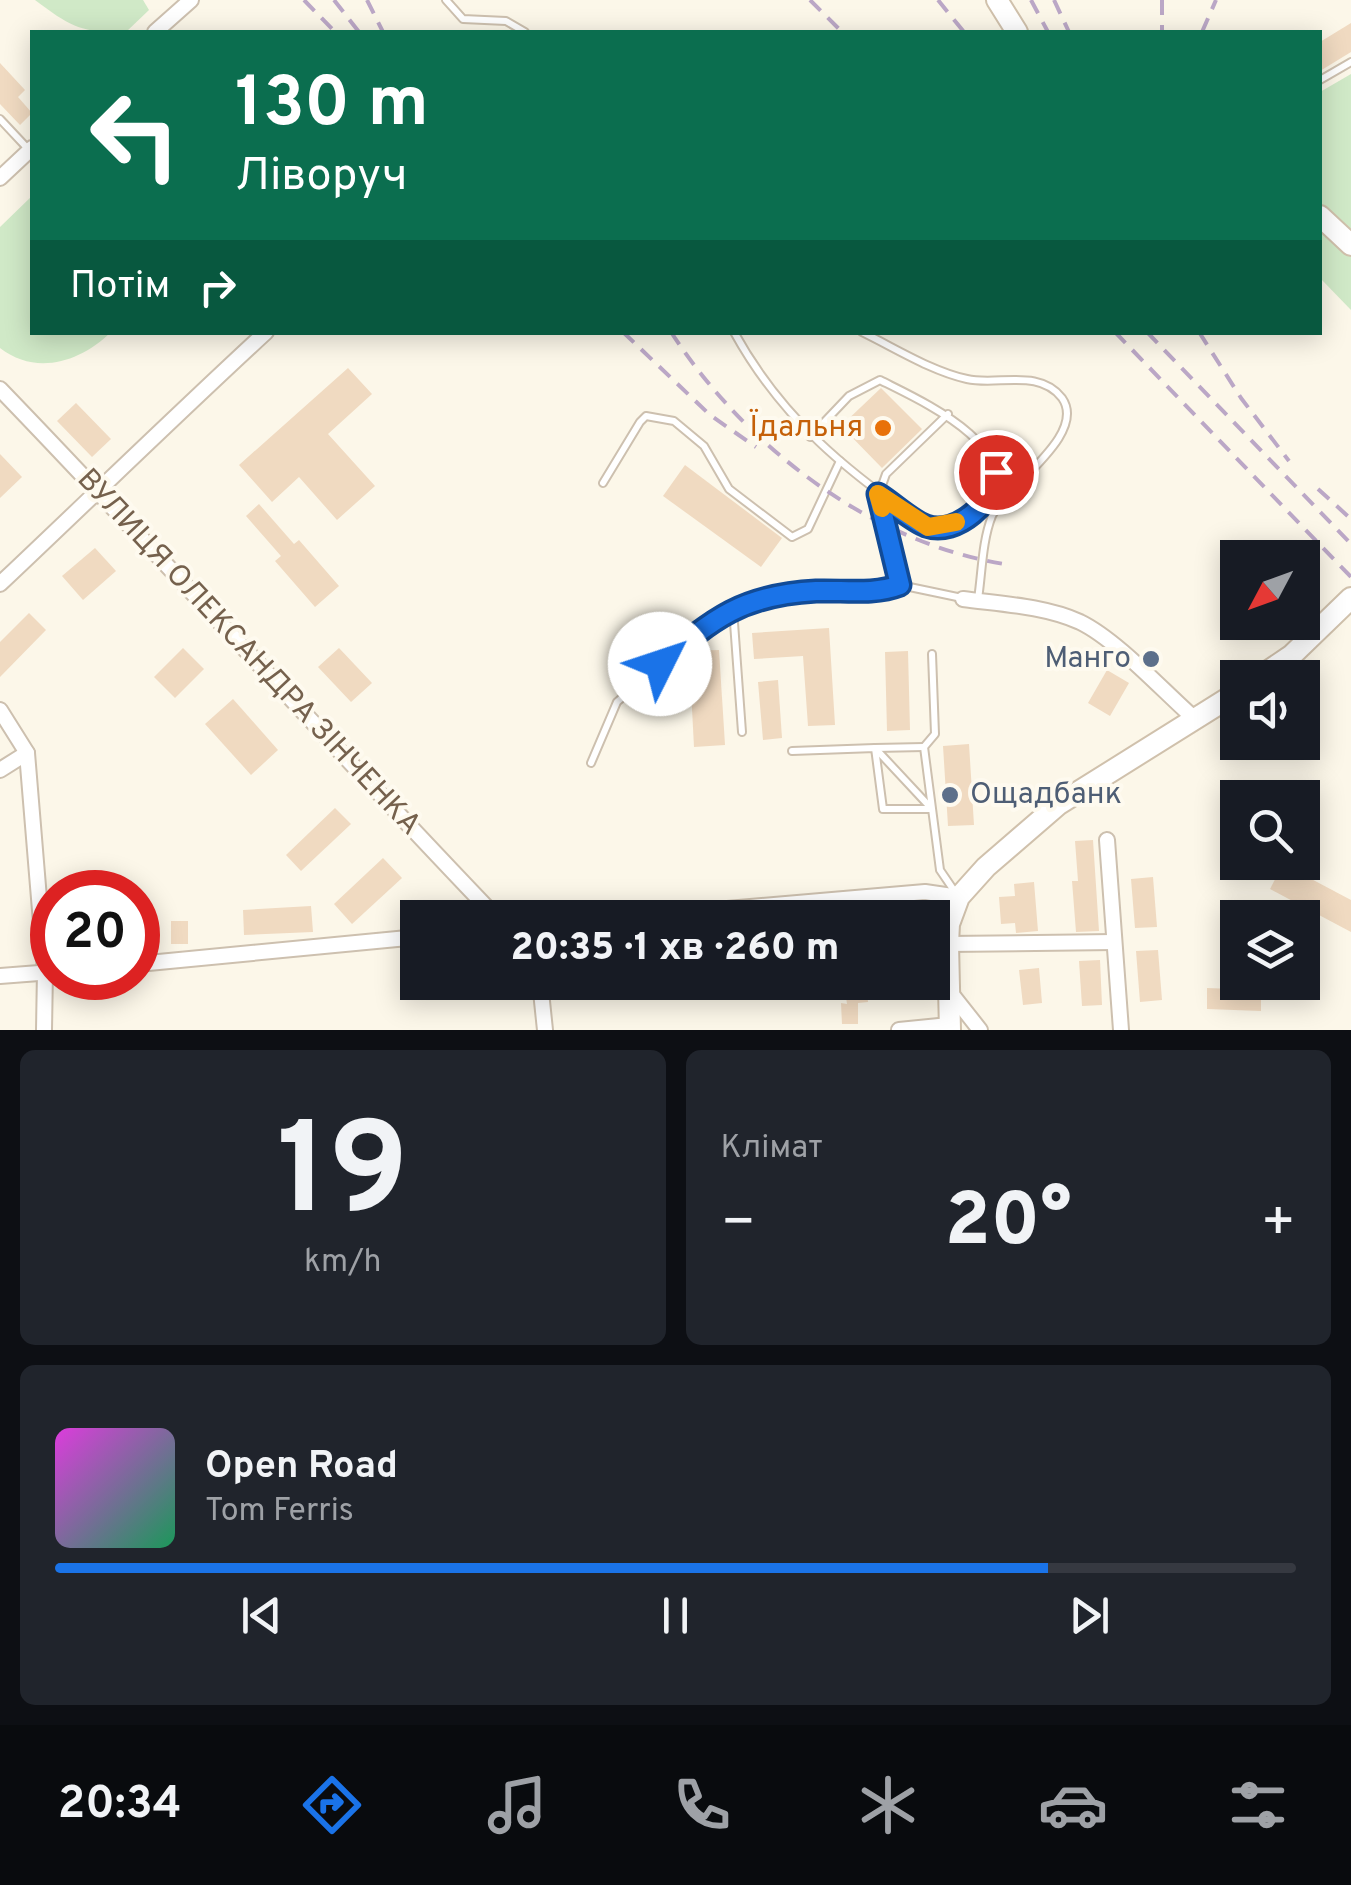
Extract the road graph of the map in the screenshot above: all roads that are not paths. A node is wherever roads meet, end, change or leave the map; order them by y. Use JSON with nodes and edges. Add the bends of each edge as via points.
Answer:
{"nodes":[{"id":1,"x":191,"y":0,"type":"edge"},
{"id":2,"x":446,"y":0,"type":"edge"},
{"id":3,"x":996,"y":0,"type":"edge"},
{"id":4,"x":157,"y":30,"type":"edge"},
{"id":5,"x":522,"y":30,"type":"edge"},
{"id":6,"x":1016,"y":30,"type":"edge"},
{"id":7,"x":1351,"y":62,"type":"edge"},
{"id":8,"x":1322,"y":79,"type":"edge"},
{"id":9,"x":0,"y":119,"type":"edge"},
{"id":10,"x":30,"y":149,"type":"edge"},
{"id":11,"x":30,"y":151,"type":"edge"},
{"id":12,"x":0,"y":178,"type":"edge"},
{"id":13,"x":1322,"y":218,"type":"edge"},
{"id":14,"x":1351,"y":245,"type":"edge"},
{"id":15,"x":263,"y":335,"type":"edge"},
{"id":16,"x":736,"y":335,"type":"edge"},
{"id":17,"x":868,"y":335,"type":"edge"},
{"id":18,"x":0,"y":389,"type":"edge"},
{"id":19,"x":948,"y":414,"type":"junction"},
{"id":20,"x":810,"y":437,"type":"junction"},
{"id":21,"x":840,"y":462,"type":"junction"},
{"id":22,"x":603,"y":484,"type":"dead end"},
{"id":23,"x":99,"y":491,"type":"junction"},
{"id":24,"x":878,"y":494,"type":"junction"},
{"id":25,"x":0,"y":584,"type":"edge"},
{"id":26,"x":900,"y":585,"type":"junction"},
{"id":27,"x":1351,"y":598,"type":"edge"},
{"id":28,"x":971,"y":600,"type":"junction"},
{"id":29,"x":732,"y":609,"type":"junction"},
{"id":30,"x":932,"y":654,"type":"dead end"},
{"id":31,"x":1284,"y":660,"type":"edge"},
{"id":32,"x":1220,"y":704,"type":"edge"},
{"id":33,"x":0,"y":710,"type":"edge"},
{"id":34,"x":1196,"y":719,"type":"junction"},
{"id":35,"x":742,"y":732,"type":"dead end"},
{"id":36,"x":924,"y":747,"type":"junction"},
{"id":37,"x":875,"y":748,"type":"junction"},
{"id":38,"x":792,"y":751,"type":"dead end"},
{"id":39,"x":27,"y":753,"type":"junction"},
{"id":40,"x":591,"y":763,"type":"dead end"},
{"id":41,"x":0,"y":770,"type":"edge"},
{"id":42,"x":932,"y":809,"type":"junction"},
{"id":43,"x":1107,"y":840,"type":"dead end"},
{"id":44,"x":39,"y":870,"type":"edge"},
{"id":45,"x":959,"y":897,"type":"junction"},
{"id":46,"x":480,"y":900,"type":"edge"},
{"id":47,"x":849,"y":900,"type":"edge"},
{"id":48,"x":950,"y":921,"type":"edge"},
{"id":49,"x":400,"y":939,"type":"edge"},
{"id":50,"x":1114,"y":942,"type":"junction"},
{"id":51,"x":950,"y":951,"type":"edge"},
{"id":52,"x":160,"y":962,"type":"edge"},
{"id":53,"x":30,"y":974,"type":"edge"},
{"id":54,"x":0,"y":976,"type":"edge"},
{"id":55,"x":950,"y":992,"type":"edge"},
{"id":56,"x":47,"y":1000,"type":"edge"},
{"id":57,"x":542,"y":1000,"type":"edge"},
{"id":58,"x":949,"y":1000,"type":"edge"},
{"id":59,"x":950,"y":1028,"type":"edge"},
{"id":60,"x":44,"y":1030,"type":"edge"},
{"id":61,"x":545,"y":1030,"type":"edge"},
{"id":62,"x":899,"y":1030,"type":"edge"},
{"id":63,"x":980,"y":1030,"type":"edge"},
{"id":64,"x":1120,"y":1030,"type":"edge"}],
"edges":[{"from":1,"to":4,"type":"street"},
{"from":2,"to":5,"type":"lane","via":[[463,19],[506,21]]},
{"from":3,"to":6,"type":"main road"},
{"from":7,"to":8,"type":"lane"},
{"from":9,"to":10,"type":"lane"},
{"from":11,"to":12,"type":"street"},
{"from":13,"to":14,"type":"main road"},
{"from":15,"to":23,"type":"street"},
{"from":16,"to":20,"type":"lane"},
{"from":17,"to":28,"type":"lane","via":[[959,377],[1050,388],[1067,410],[1060,438],[993,514]]},
{"from":18,"to":23,"type":"street","name":"ВУЛИЦЯ ОЛЕКСАНДРА ЗІНЧЕНКА"},
{"from":19,"to":20,"type":"lane","via":[[880,380],[849,396]]},
{"from":19,"to":24,"type":"lane","via":[[886,474]]},
{"from":19,"to":24,"type":"lane","via":[[991,462],[996,482],[990,495],[974,513],[928,527]]},
{"from":20,"to":21,"type":"lane"},
{"from":21,"to":22,"type":"lane","via":[[808,529],[792,537],[729,489],[704,446],[662,417],[640,422]]},
{"from":21,"to":24,"type":"lane"},
{"from":23,"to":25,"type":"street"},
{"from":23,"to":46,"type":"street","name":"ВУЛИЦЯ ОЛЕКСАНДРА ЗІНЧЕНКА"},
{"from":24,"to":26,"type":"lane"},
{"from":26,"to":28,"type":"lane"},
{"from":26,"to":29,"type":"lane","via":[[758,599]]},
{"from":27,"to":31,"type":"main road"},
{"from":28,"to":34,"type":"street","via":[[1082,623]]},
{"from":29,"to":35,"type":"lane"},
{"from":29,"to":40,"type":"lane","via":[[617,702]]},
{"from":30,"to":36,"type":"lane","via":[[935,734]]},
{"from":32,"to":34,"type":"main road"},
{"from":33,"to":39,"type":"street"},
{"from":34,"to":45,"type":"main road","via":[[1058,804]]},
{"from":36,"to":37,"type":"lane"},
{"from":36,"to":42,"type":"lane"},
{"from":37,"to":38,"type":"lane"},
{"from":37,"to":42,"type":"lane"},
{"from":37,"to":42,"type":"lane","via":[[883,809]]},
{"from":39,"to":41,"type":"street"},
{"from":39,"to":44,"type":"street"},
{"from":42,"to":45,"type":"lane","via":[[940,870]]},
{"from":43,"to":50,"type":"street"},
{"from":45,"to":47,"type":"street","via":[[925,892]]},
{"from":45,"to":48,"type":"main road"},
{"from":49,"to":52,"type":"street"},
{"from":50,"to":51,"type":"street"},
{"from":50,"to":64,"type":"street"},
{"from":53,"to":54,"type":"street"},
{"from":55,"to":63,"type":"street"},
{"from":56,"to":60,"type":"street"},
{"from":57,"to":61,"type":"street"},
{"from":58,"to":59,"type":"main road"},
{"from":59,"to":62,"type":"street"}]}
